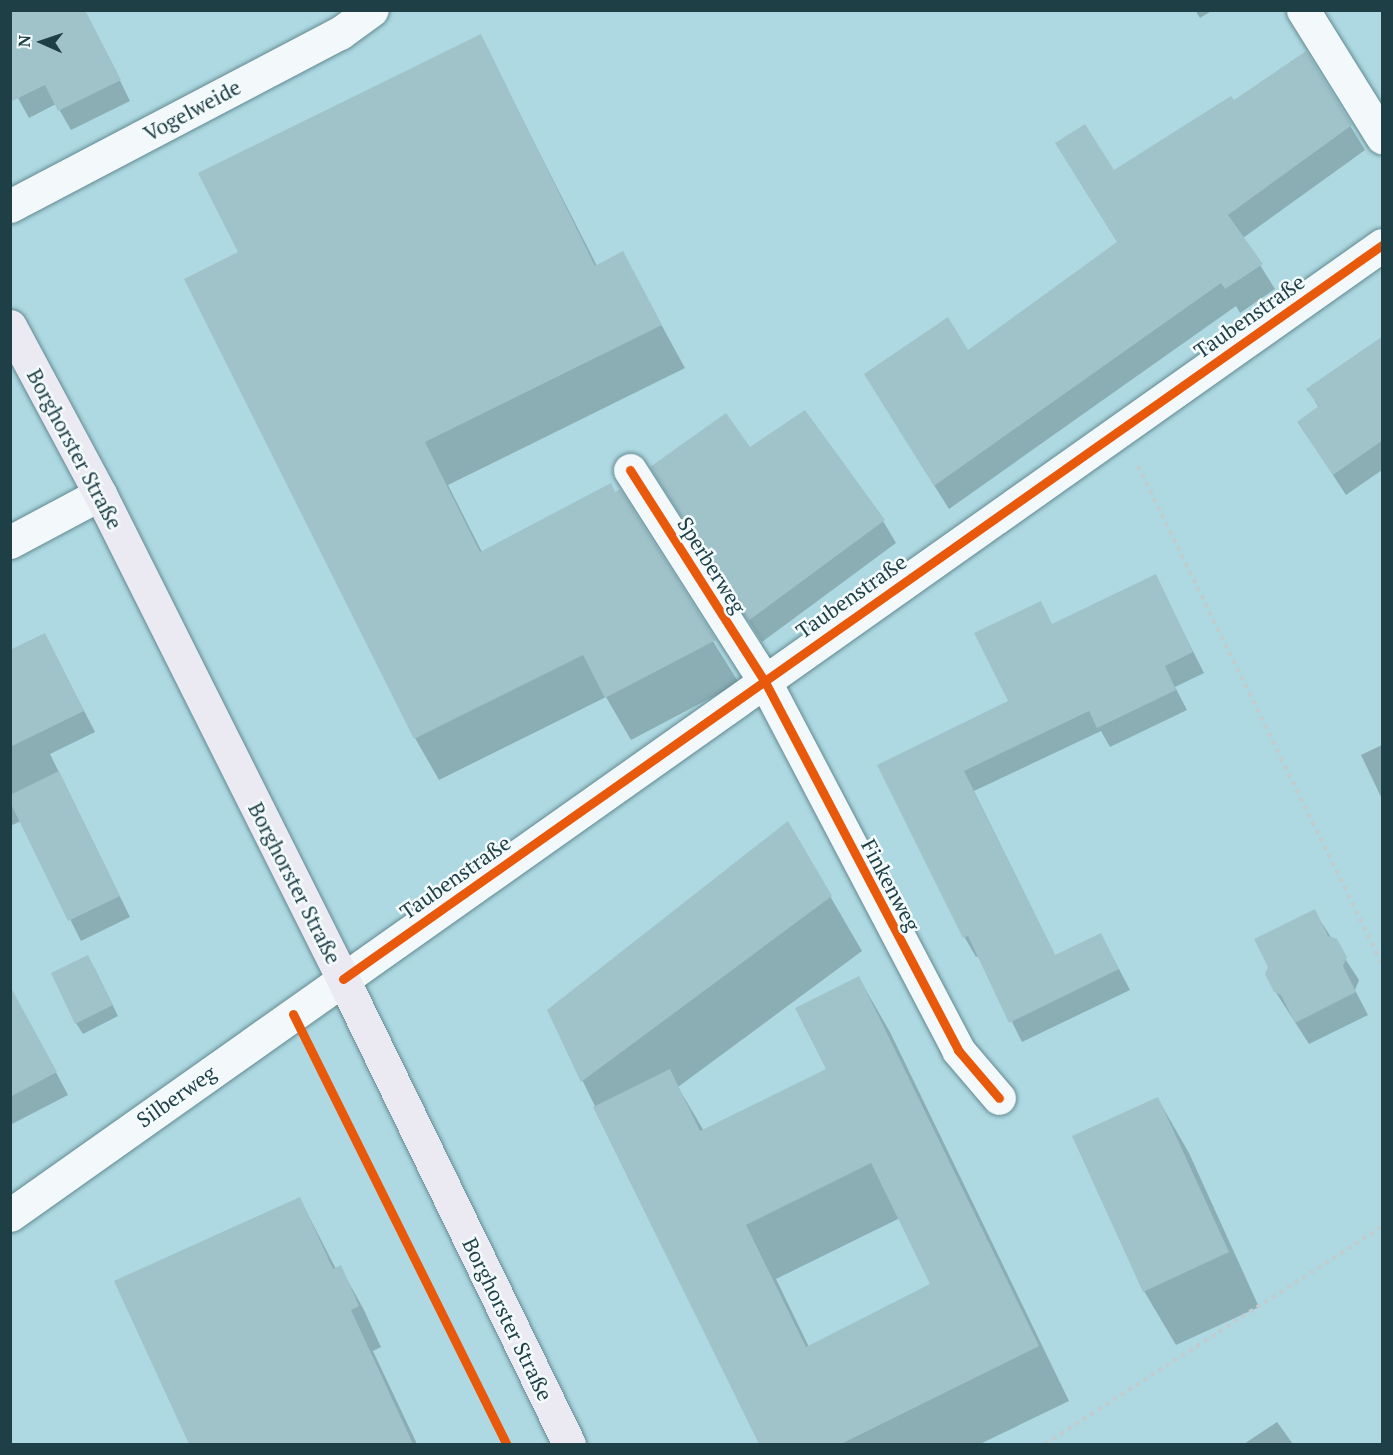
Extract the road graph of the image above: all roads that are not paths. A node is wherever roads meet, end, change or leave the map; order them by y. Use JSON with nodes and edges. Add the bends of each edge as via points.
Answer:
{"nodes":[{"id":1,"x":372,"y":10,"type":"edge"},
{"id":2,"x":1303,"y":10,"type":"edge"},
{"id":3,"x":1383,"y":137,"type":"edge"},
{"id":4,"x":10,"y":206,"type":"edge"},
{"id":5,"x":1383,"y":245,"type":"edge"},
{"id":6,"x":10,"y":326,"type":"edge"},
{"id":7,"x":630,"y":470,"type":"dead end"},
{"id":8,"x":100,"y":494,"type":"junction"},
{"id":9,"x":10,"y":542,"type":"edge"},
{"id":10,"x":764,"y":680,"type":"junction"},
{"id":11,"x":343,"y":979,"type":"junction"},
{"id":12,"x":999,"y":1098,"type":"dead end"},
{"id":13,"x":10,"y":1215,"type":"edge"},
{"id":14,"x":568,"y":1444,"type":"edge"}],
"edges":[{"from":1,"to":4,"type":"street","name":"Vogelweide","via":[[340,33]]},
{"from":2,"to":3,"type":"street"},
{"from":5,"to":10,"type":"street","name":"Taubenstraße"},
{"from":6,"to":8,"type":"main road","name":"Borghorster Straße"},
{"from":7,"to":10,"type":"street","name":"Sperberweg"},
{"from":8,"to":9,"type":"street"},
{"from":8,"to":11,"type":"main road","name":"Borghorster Straße"},
{"from":10,"to":11,"type":"street","name":"Taubenstraße"},
{"from":10,"to":12,"type":"street","name":"Finkenweg","via":[[958,1050]]},
{"from":11,"to":13,"type":"street","name":"Silberweg"},
{"from":11,"to":14,"type":"main road","name":"Borghorster Straße"}]}
